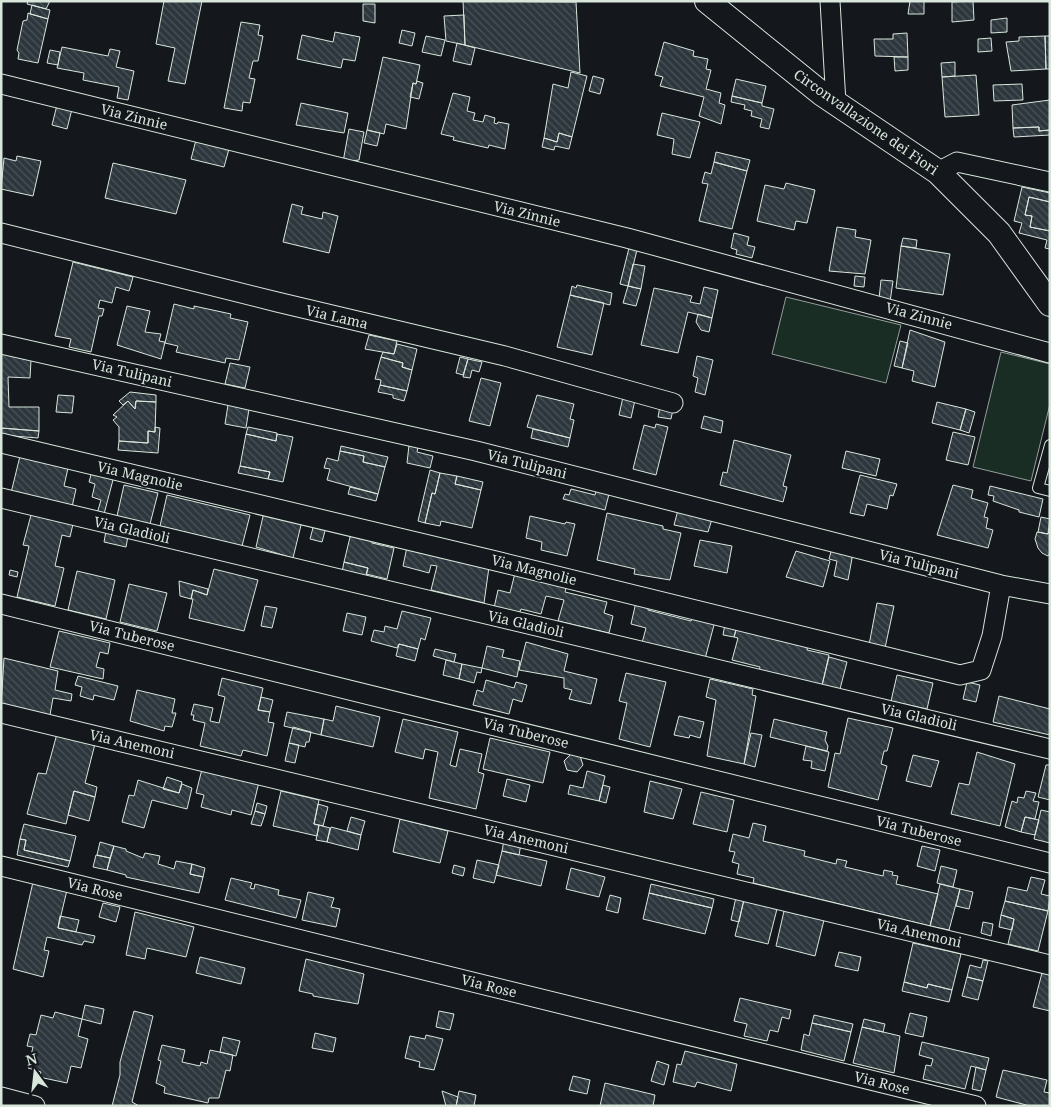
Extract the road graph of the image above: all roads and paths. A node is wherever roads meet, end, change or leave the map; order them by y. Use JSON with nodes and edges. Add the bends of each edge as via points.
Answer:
{"nodes":[{"id":1,"x":707,"y":1,"type":"edge"},
{"id":2,"x":830,"y":1,"type":"edge"},
{"id":3,"x":1,"y":84,"type":"edge"},
{"id":4,"x":836,"y":103,"type":"junction"},
{"id":5,"x":938,"y":172,"type":"junction"},
{"id":6,"x":1050,"y":182,"type":"edge"},
{"id":7,"x":1,"y":233,"type":"edge"},
{"id":8,"x":1050,"y":304,"type":"edge"},
{"id":9,"x":1,"y":344,"type":"edge"},
{"id":10,"x":1050,"y":353,"type":"edge"},
{"id":11,"x":672,"y":403,"type":"dead end"},
{"id":12,"x":1,"y":443,"type":"edge"},
{"id":13,"x":1050,"y":445,"type":"edge"},
{"id":14,"x":1050,"y":491,"type":"edge"},
{"id":15,"x":1,"y":498,"type":"edge"},
{"id":16,"x":1001,"y":585,"type":"junction"},
{"id":17,"x":1050,"y":594,"type":"edge"},
{"id":18,"x":1,"y":604,"type":"edge"},
{"id":19,"x":1,"y":713,"type":"edge"},
{"id":20,"x":1050,"y":748,"type":"edge"},
{"id":21,"x":1050,"y":863,"type":"edge"},
{"id":22,"x":1,"y":866,"type":"edge"},
{"id":23,"x":1050,"y":964,"type":"edge"},
{"id":24,"x":1,"y":1097,"type":"edge"},
{"id":25,"x":35,"y":1106,"type":"edge"},
{"id":26,"x":976,"y":1106,"type":"edge"}],
"edges":[{"from":1,"to":4,"type":"street","name":"Circonvallazione dei Fiori"},
{"from":2,"to":4,"type":"street"},
{"from":3,"to":10,"type":"street","name":"Via Zinnie","via":[[626,238]]},
{"from":4,"to":5,"type":"street","name":"Circonvallazione dei Fiori"},
{"from":5,"to":6,"type":"street","via":[[957,162]]},
{"from":5,"to":8,"type":"street","name":"Circonvallazione dei Fiori","via":[[999,233]]},
{"from":7,"to":11,"type":"street","name":"Via Lama","via":[[505,356]]},
{"from":9,"to":16,"type":"street","name":"Via Tulipani","via":[[476,451]]},
{"from":12,"to":16,"type":"street","name":"Via Magnolie","via":[[960,675],[981,670],[992,636]]},
{"from":13,"to":14,"type":"lane","via":[[1038,488]]},
{"from":15,"to":20,"type":"street","name":"Via Gladioli"},
{"from":16,"to":17,"type":"street","name":"Via Tulipani"},
{"from":18,"to":21,"type":"street","name":"Via Tuberose"},
{"from":19,"to":23,"type":"street","name":"Via Anemoni"},
{"from":22,"to":26,"type":"street","name":"Via Rose"},
{"from":24,"to":25,"type":"street"}]}
